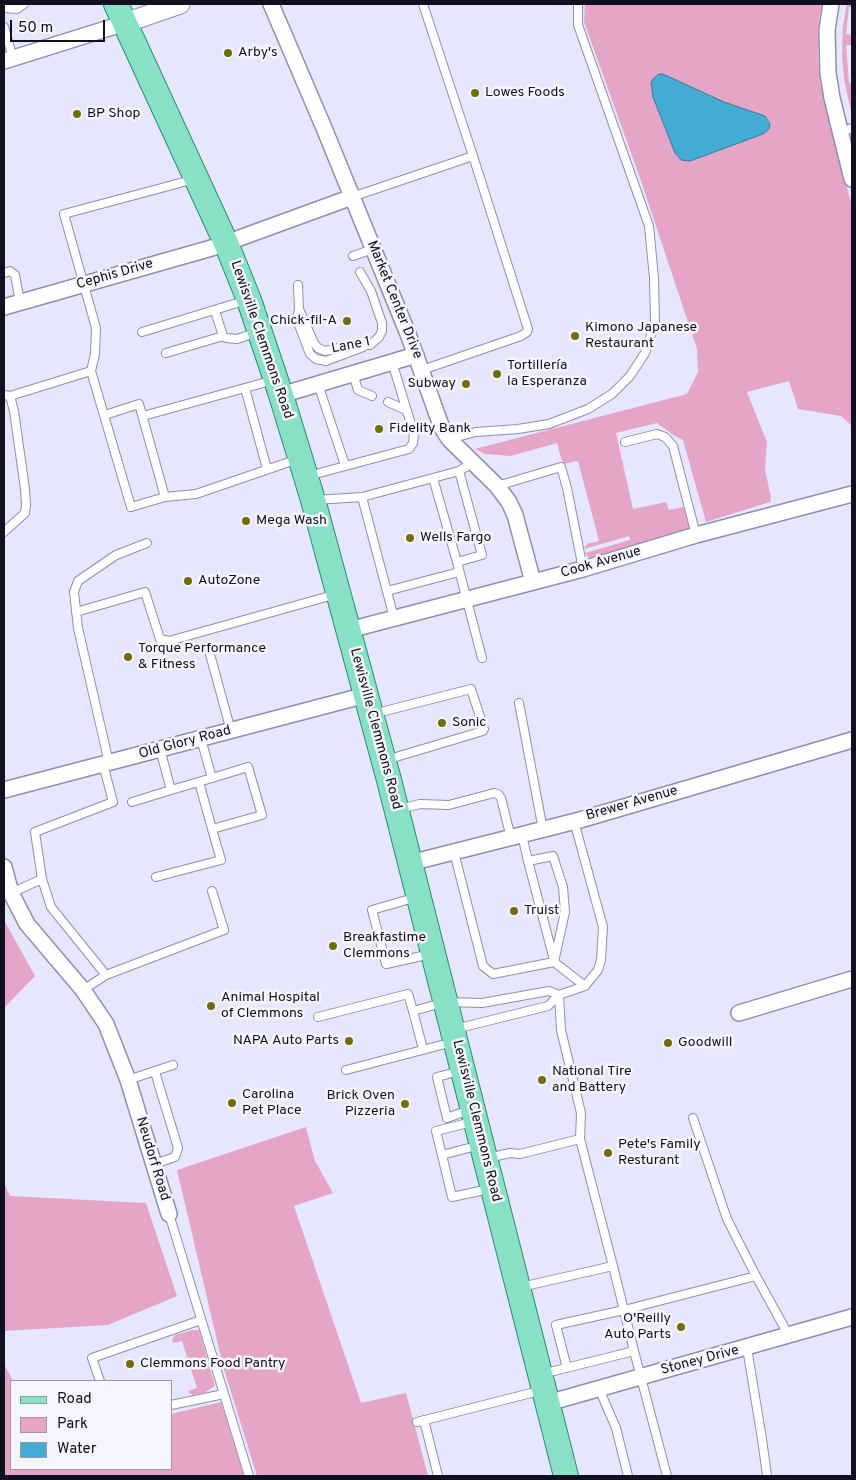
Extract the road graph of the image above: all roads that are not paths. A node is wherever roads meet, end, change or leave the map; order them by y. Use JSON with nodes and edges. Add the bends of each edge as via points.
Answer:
{"nodes":[{"id":1,"x":24,"y":4,"type":"edge"},
{"id":2,"x":176,"y":4,"type":"edge"},
{"id":3,"x":271,"y":4,"type":"edge"},
{"id":4,"x":423,"y":4,"type":"edge"},
{"id":5,"x":578,"y":4,"type":"edge"},
{"id":6,"x":830,"y":4,"type":"edge"},
{"id":7,"x":4,"y":8,"type":"edge"},
{"id":8,"x":121,"y":13,"type":"edge"},
{"id":9,"x":4,"y":27,"type":"edge"},
{"id":10,"x":8,"y":59,"type":"edge"},
{"id":11,"x":846,"y":130,"type":"edge"},
{"id":12,"x":473,"y":156,"type":"junction"},
{"id":13,"x":197,"y":179,"type":"junction"},
{"id":14,"x":852,"y":179,"type":"edge"},
{"id":15,"x":352,"y":197,"type":"junction"},
{"id":16,"x":226,"y":243,"type":"junction"},
{"id":17,"x":374,"y":249,"type":"junction"},
{"id":18,"x":353,"y":256,"type":"dead end"},
{"id":19,"x":360,"y":272,"type":"dead end"},
{"id":20,"x":4,"y":273,"type":"edge"},
{"id":21,"x":83,"y":284,"type":"junction"},
{"id":22,"x":298,"y":285,"type":"dead end"},
{"id":23,"x":249,"y":300,"type":"junction"},
{"id":24,"x":20,"y":302,"type":"junction"},
{"id":25,"x":4,"y":307,"type":"edge"},
{"id":26,"x":215,"y":311,"type":"junction"},
{"id":27,"x":260,"y":331,"type":"junction"},
{"id":28,"x":142,"y":332,"type":"dead end"},
{"id":29,"x":223,"y":336,"type":"junction"},
{"id":30,"x":166,"y":353,"type":"dead end"},
{"id":31,"x":416,"y":355,"type":"junction"},
{"id":32,"x":392,"y":362,"type":"junction"},
{"id":33,"x":422,"y":370,"type":"junction"},
{"id":34,"x":91,"y":371,"type":"junction"},
{"id":35,"x":353,"y":374,"type":"junction"},
{"id":36,"x":318,"y":384,"type":"junction"},
{"id":37,"x":279,"y":387,"type":"junction"},
{"id":38,"x":245,"y":388,"type":"junction"},
{"id":39,"x":7,"y":396,"type":"edge"},
{"id":40,"x":372,"y":396,"type":"dead end"},
{"id":41,"x":388,"y":402,"type":"dead end"},
{"id":42,"x":406,"y":410,"type":"junction"},
{"id":43,"x":105,"y":415,"type":"junction"},
{"id":44,"x":143,"y":416,"type":"junction"},
{"id":45,"x":449,"y":439,"type":"junction"},
{"id":46,"x":625,"y":442,"type":"dead end"},
{"id":47,"x":472,"y":463,"type":"junction"},
{"id":48,"x":345,"y":465,"type":"junction"},
{"id":49,"x":303,"y":468,"type":"junction"},
{"id":50,"x":267,"y":469,"type":"junction"},
{"id":51,"x":459,"y":471,"type":"junction"},
{"id":52,"x":433,"y":478,"type":"junction"},
{"id":53,"x":497,"y":486,"type":"junction"},
{"id":54,"x":852,"y":494,"type":"edge"},
{"id":55,"x":165,"y":497,"type":"junction"},
{"id":56,"x":362,"y":497,"type":"junction"},
{"id":57,"x":313,"y":500,"type":"junction"},
{"id":58,"x":4,"y":532,"type":"edge"},
{"id":59,"x":696,"y":535,"type":"junction"},
{"id":60,"x":147,"y":543,"type":"dead end"},
{"id":61,"x":457,"y":562,"type":"junction"},
{"id":62,"x":583,"y":569,"type":"junction"},
{"id":63,"x":459,"y":572,"type":"junction"},
{"id":64,"x":533,"y":582,"type":"junction"},
{"id":65,"x":388,"y":591,"type":"junction"},
{"id":66,"x":339,"y":594,"type":"junction"},
{"id":67,"x":466,"y":599,"type":"junction"},
{"id":68,"x":76,"y":612,"type":"junction"},
{"id":69,"x":394,"y":618,"type":"junction"},
{"id":70,"x":349,"y":630,"type":"junction"},
{"id":71,"x":208,"y":647,"type":"dead end"},
{"id":72,"x":482,"y":658,"type":"dead end"},
{"id":73,"x":519,"y":703,"type":"dead end"},
{"id":74,"x":369,"y":705,"type":"junction"},
{"id":75,"x":231,"y":730,"type":"junction"},
{"id":76,"x":201,"y":739,"type":"junction"},
{"id":77,"x":852,"y":740,"type":"edge"},
{"id":78,"x":160,"y":749,"type":"junction"},
{"id":79,"x":384,"y":761,"type":"junction"},
{"id":80,"x":106,"y":764,"type":"junction"},
{"id":81,"x":212,"y":778,"type":"junction"},
{"id":82,"x":199,"y":782,"type":"junction"},
{"id":83,"x":4,"y":790,"type":"edge"},
{"id":84,"x":171,"y":790,"type":"junction"},
{"id":85,"x":132,"y":802,"type":"dead end"},
{"id":86,"x":396,"y":810,"type":"junction"},
{"id":87,"x":574,"y":821,"type":"junction"},
{"id":88,"x":212,"y":829,"type":"junction"},
{"id":89,"x":543,"y":830,"type":"junction"},
{"id":90,"x":517,"y":836,"type":"junction"},
{"id":91,"x":454,"y":852,"type":"junction"},
{"id":92,"x":528,"y":861,"type":"junction"},
{"id":93,"x":410,"y":863,"type":"junction"},
{"id":94,"x":4,"y":867,"type":"edge"},
{"id":95,"x":156,"y":877,"type":"dead end"},
{"id":96,"x":42,"y":879,"type":"junction"},
{"id":97,"x":212,"y":891,"type":"dead end"},
{"id":98,"x":11,"y":893,"type":"junction"},
{"id":99,"x":419,"y":897,"type":"junction"},
{"id":100,"x":434,"y":953,"type":"junction"},
{"id":101,"x":554,"y":962,"type":"junction"},
{"id":102,"x":106,"y":975,"type":"junction"},
{"id":103,"x":852,"y":980,"type":"edge"},
{"id":104,"x":585,"y":986,"type":"junction"},
{"id":105,"x":83,"y":990,"type":"junction"},
{"id":106,"x":559,"y":995,"type":"junction"},
{"id":107,"x":446,"y":1002,"type":"junction"},
{"id":108,"x":413,"y":1011,"type":"junction"},
{"id":109,"x":739,"y":1013,"type":"dead end"},
{"id":110,"x":318,"y":1017,"type":"dead end"},
{"id":111,"x":454,"y":1035,"type":"junction"},
{"id":112,"x":423,"y":1050,"type":"junction"},
{"id":113,"x":173,"y":1065,"type":"dead end"},
{"id":114,"x":346,"y":1070,"type":"dead end"},
{"id":115,"x":155,"y":1072,"type":"junction"},
{"id":116,"x":128,"y":1080,"type":"junction"},
{"id":117,"x":475,"y":1115,"type":"junction"},
{"id":118,"x":693,"y":1118,"type":"dead end"},
{"id":119,"x":580,"y":1139,"type":"junction"},
{"id":120,"x":484,"y":1152,"type":"junction"},
{"id":121,"x":442,"y":1155,"type":"junction"},
{"id":122,"x":154,"y":1164,"type":"junction"},
{"id":123,"x":494,"y":1187,"type":"junction"},
{"id":124,"x":169,"y":1214,"type":"joint"},
{"id":125,"x":613,"y":1266,"type":"junction"},
{"id":126,"x":756,"y":1276,"type":"junction"},
{"id":127,"x":519,"y":1288,"type":"junction"},
{"id":128,"x":624,"y":1310,"type":"junction"},
{"id":129,"x":852,"y":1317,"type":"edge"},
{"id":130,"x":201,"y":1320,"type":"junction"},
{"id":131,"x":789,"y":1336,"type":"junction"},
{"id":132,"x":747,"y":1348,"type":"junction"},
{"id":133,"x":634,"y":1351,"type":"junction"},
{"id":134,"x":567,"y":1368,"type":"junction"},
{"id":135,"x":640,"y":1377,"type":"junction"},
{"id":136,"x":100,"y":1380,"type":"edge"},
{"id":137,"x":601,"y":1388,"type":"junction"},
{"id":138,"x":544,"y":1389,"type":"junction"},
{"id":139,"x":224,"y":1394,"type":"junction"},
{"id":140,"x":172,"y":1405,"type":"edge"},
{"id":141,"x":249,"y":1476,"type":"edge"},
{"id":142,"x":438,"y":1476,"type":"edge"},
{"id":143,"x":566,"y":1476,"type":"edge"},
{"id":144,"x":628,"y":1476,"type":"edge"},
{"id":145,"x":667,"y":1476,"type":"edge"},
{"id":146,"x":767,"y":1476,"type":"edge"}],
"edges":[{"from":1,"to":7,"type":"lane","via":[[17,9]]},
{"from":2,"to":8,"type":"street"},
{"from":3,"to":15,"type":"street","name":"Market Center Drive"},
{"from":4,"to":12,"type":"lane"},
{"from":5,"to":45,"type":"lane","via":[[578,26],[649,226],[655,323],[645,353],[630,376],[612,394],[588,409],[548,424],[476,432]]},
{"from":6,"to":11,"type":"street","via":[[826,47],[828,73],[832,98]]},
{"from":8,"to":10,"type":"street"},
{"from":8,"to":13,"type":"main road","name":"Lewisville Clemmons Road"},
{"from":9,"to":10,"type":"lane"},
{"from":11,"to":14,"type":"street"},
{"from":12,"to":15,"type":"lane"},
{"from":12,"to":33,"type":"lane","via":[[528,329],[522,336]]},
{"from":13,"to":16,"type":"main road","name":"Lewisville Clemmons Road"},
{"from":13,"to":21,"type":"lane","via":[[64,214]]},
{"from":15,"to":16,"type":"street","name":"Cephis Drive"},
{"from":15,"to":17,"type":"street","name":"Market Center Drive"},
{"from":16,"to":21,"type":"street","name":"Cephis Drive"},
{"from":16,"to":23,"type":"main road","name":"Lewisville Clemmons Road"},
{"from":17,"to":18,"type":"lane"},
{"from":17,"to":31,"type":"street","name":"Market Center Drive"},
{"from":19,"to":22,"type":"lane","name":"Lane 1","via":[[371,291],[382,323],[380,337],[365,346],[325,351],[318,348],[300,309]]},
{"from":20,"to":24,"type":"lane","via":[[10,271],[15,275]]},
{"from":21,"to":24,"type":"street","name":"Cephis Drive"},
{"from":21,"to":34,"type":"lane","via":[[96,328]]},
{"from":23,"to":26,"type":"lane"},
{"from":23,"to":27,"type":"main road","name":"Lewisville Clemmons Road"},
{"from":24,"to":25,"type":"street","name":"Cephis Drive"},
{"from":26,"to":28,"type":"lane"},
{"from":26,"to":29,"type":"lane"},
{"from":27,"to":29,"type":"lane","via":[[237,339]]},
{"from":27,"to":37,"type":"main road","name":"Lewisville Clemmons Road"},
{"from":29,"to":30,"type":"lane"},
{"from":31,"to":32,"type":"street"},
{"from":31,"to":33,"type":"street","name":"Market Center Drive"},
{"from":32,"to":35,"type":"street"},
{"from":32,"to":42,"type":"lane"},
{"from":33,"to":45,"type":"street","name":"Market Center Drive","via":[[442,428]]},
{"from":34,"to":39,"type":"lane"},
{"from":34,"to":43,"type":"lane"},
{"from":35,"to":36,"type":"street"},
{"from":35,"to":40,"type":"lane","via":[[358,390]]},
{"from":36,"to":37,"type":"street"},
{"from":36,"to":48,"type":"lane"},
{"from":37,"to":38,"type":"lane"},
{"from":37,"to":49,"type":"main road","name":"Lewisville Clemmons Road"},
{"from":38,"to":44,"type":"lane"},
{"from":38,"to":50,"type":"lane"},
{"from":39,"to":58,"type":"lane","via":[[18,431],[26,505],[25,513]]},
{"from":41,"to":42,"type":"lane"},
{"from":42,"to":48,"type":"lane","via":[[414,434],[414,443],[409,450]]},
{"from":43,"to":44,"type":"lane","via":[[139,404]]},
{"from":43,"to":55,"type":"lane","via":[[132,507]]},
{"from":44,"to":55,"type":"lane"},
{"from":45,"to":47,"type":"street","name":"Market Center Drive"},
{"from":46,"to":59,"type":"lane","via":[[658,434],[673,446]]},
{"from":47,"to":51,"type":"lane"},
{"from":47,"to":53,"type":"street","name":"Market Center Drive"},
{"from":48,"to":49,"type":"lane"},
{"from":49,"to":50,"type":"lane"},
{"from":49,"to":57,"type":"main road","name":"Lewisville Clemmons Road"},
{"from":50,"to":55,"type":"lane","via":[[196,494]]},
{"from":51,"to":52,"type":"lane"},
{"from":51,"to":61,"type":"lane","via":[[482,555]]},
{"from":52,"to":56,"type":"lane"},
{"from":52,"to":61,"type":"lane"},
{"from":53,"to":62,"type":"lane","via":[[561,467]]},
{"from":53,"to":64,"type":"street","name":"Market Center Drive","via":[[515,515]]},
{"from":54,"to":59,"type":"street","name":"Cook Avenue"},
{"from":56,"to":57,"type":"lane"},
{"from":56,"to":65,"type":"lane"},
{"from":57,"to":66,"type":"main road","name":"Lewisville Clemmons Road"},
{"from":59,"to":62,"type":"street","name":"Cook Avenue"},
{"from":60,"to":68,"type":"lane","via":[[116,555],[78,581],[74,592]]},
{"from":61,"to":63,"type":"lane"},
{"from":62,"to":64,"type":"street","name":"Cook Avenue"},
{"from":63,"to":65,"type":"lane"},
{"from":63,"to":67,"type":"lane"},
{"from":64,"to":67,"type":"street","name":"Cook Avenue"},
{"from":65,"to":69,"type":"lane"},
{"from":66,"to":68,"type":"lane","via":[[169,640],[160,639],[145,592]]},
{"from":66,"to":70,"type":"main road","name":"Lewisville Clemmons Road"},
{"from":67,"to":69,"type":"street","name":"Cook Avenue"},
{"from":67,"to":72,"type":"lane"},
{"from":68,"to":80,"type":"lane"},
{"from":69,"to":70,"type":"street","name":"Cook Avenue"},
{"from":70,"to":74,"type":"main road","name":"Lewisville Clemmons Road"},
{"from":71,"to":75,"type":"lane"},
{"from":73,"to":89,"type":"lane"},
{"from":74,"to":75,"type":"street","name":"Old Glory Road"},
{"from":74,"to":79,"type":"main road","name":"Lewisville Clemmons Road"},
{"from":74,"to":79,"type":"lane","via":[[471,689],[484,729],[483,732]]},
{"from":75,"to":76,"type":"street","name":"Old Glory Road"},
{"from":76,"to":78,"type":"street","name":"Old Glory Road"},
{"from":76,"to":81,"type":"lane"},
{"from":77,"to":87,"type":"street","name":"Brewer Avenue"},
{"from":78,"to":80,"type":"street","name":"Old Glory Road"},
{"from":78,"to":84,"type":"lane"},
{"from":79,"to":86,"type":"main road","name":"Lewisville Clemmons Road"},
{"from":80,"to":83,"type":"street","name":"Old Glory Road"},
{"from":80,"to":96,"type":"lane","via":[[113,802],[35,832]]},
{"from":81,"to":82,"type":"lane"},
{"from":81,"to":88,"type":"lane","via":[[248,767],[262,815]]},
{"from":82,"to":84,"type":"lane"},
{"from":82,"to":88,"type":"lane"},
{"from":84,"to":85,"type":"lane"},
{"from":86,"to":90,"type":"lane","via":[[420,804],[449,805],[494,793],[502,798]]},
{"from":86,"to":93,"type":"main road","name":"Lewisville Clemmons Road"},
{"from":87,"to":89,"type":"street","name":"Brewer Avenue"},
{"from":87,"to":104,"type":"lane","via":[[603,927],[602,960]]},
{"from":88,"to":95,"type":"lane","via":[[221,860]]},
{"from":89,"to":90,"type":"street","name":"Brewer Avenue"},
{"from":90,"to":91,"type":"street","name":"Brewer Avenue"},
{"from":90,"to":92,"type":"lane"},
{"from":91,"to":93,"type":"street","name":"Brewer Avenue"},
{"from":91,"to":101,"type":"lane","via":[[483,966],[493,974]]},
{"from":92,"to":101,"type":"lane"},
{"from":92,"to":101,"type":"lane","via":[[553,856],[563,888],[565,912]]},
{"from":93,"to":99,"type":"main road","name":"Lewisville Clemmons Road"},
{"from":94,"to":98,"type":"street","name":"Neudorf Road"},
{"from":96,"to":98,"type":"lane"},
{"from":96,"to":102,"type":"lane","via":[[51,907]]},
{"from":97,"to":102,"type":"lane","via":[[224,930]]},
{"from":98,"to":105,"type":"street","name":"Neudorf Road","via":[[27,924]]},
{"from":99,"to":100,"type":"main road","name":"Lewisville Clemmons Road"},
{"from":99,"to":100,"type":"lane","via":[[372,910],[386,964]]},
{"from":100,"to":107,"type":"main road","name":"Lewisville Clemmons Road"},
{"from":101,"to":104,"type":"lane"},
{"from":102,"to":105,"type":"lane"},
{"from":103,"to":109,"type":"street"},
{"from":104,"to":106,"type":"lane"},
{"from":105,"to":116,"type":"street","name":"Neudorf Road","via":[[106,1024]]},
{"from":106,"to":107,"type":"lane","via":[[549,991],[482,1003]]},
{"from":106,"to":111,"type":"lane","via":[[548,1006]]},
{"from":106,"to":119,"type":"lane","via":[[562,1030],[581,1113]]},
{"from":107,"to":108,"type":"lane"},
{"from":107,"to":111,"type":"main road","name":"Lewisville Clemmons Road"},
{"from":108,"to":110,"type":"lane","via":[[408,994]]},
{"from":108,"to":112,"type":"lane"},
{"from":111,"to":112,"type":"lane"},
{"from":111,"to":117,"type":"main road","name":"Lewisville Clemmons Road"},
{"from":112,"to":114,"type":"lane"},
{"from":113,"to":115,"type":"lane"},
{"from":115,"to":116,"type":"lane"},
{"from":115,"to":122,"type":"lane","via":[[178,1148],[175,1157]]},
{"from":116,"to":122,"type":"street","name":"Neudorf Road"},
{"from":117,"to":120,"type":"main road","name":"Lewisville Clemmons Road"},
{"from":117,"to":121,"type":"lane","via":[[436,1131]]},
{"from":118,"to":126,"type":"lane","via":[[727,1219]]},
{"from":119,"to":120,"type":"lane","via":[[520,1154]]},
{"from":119,"to":125,"type":"lane"},
{"from":120,"to":121,"type":"lane"},
{"from":120,"to":123,"type":"main road","name":"Lewisville Clemmons Road"},
{"from":121,"to":123,"type":"lane","via":[[452,1197]]},
{"from":122,"to":124,"type":"street","name":"Neudorf Road"},
{"from":123,"to":127,"type":"main road","name":"Lewisville Clemmons Road"},
{"from":124,"to":130,"type":"lane","name":"Neudorf Road"},
{"from":125,"to":127,"type":"lane"},
{"from":125,"to":128,"type":"lane"},
{"from":126,"to":128,"type":"lane"},
{"from":126,"to":131,"type":"lane"},
{"from":127,"to":138,"type":"main road","name":"Lewisville Clemmons Road"},
{"from":128,"to":133,"type":"lane"},
{"from":128,"to":134,"type":"lane","via":[[556,1326]]},
{"from":129,"to":131,"type":"street","name":"Stoney Drive"},
{"from":130,"to":136,"type":"lane","via":[[92,1358]]},
{"from":130,"to":139,"type":"lane","name":"Neudorf Road"},
{"from":131,"to":132,"type":"street","name":"Stoney Drive"},
{"from":132,"to":135,"type":"street","name":"Stoney Drive"},
{"from":132,"to":146,"type":"lane"},
{"from":133,"to":134,"type":"lane"},
{"from":133,"to":135,"type":"lane"},
{"from":134,"to":138,"type":"lane"},
{"from":135,"to":137,"type":"street","name":"Stoney Drive"},
{"from":135,"to":145,"type":"lane"},
{"from":137,"to":138,"type":"street","name":"Stoney Drive"},
{"from":137,"to":144,"type":"lane","via":[[616,1428]]},
{"from":138,"to":142,"type":"lane","via":[[420,1420]]},
{"from":138,"to":143,"type":"main road","name":"Lewisville Clemmons Road"},
{"from":139,"to":140,"type":"lane"},
{"from":139,"to":141,"type":"lane","name":"Neudorf Road"}]}
